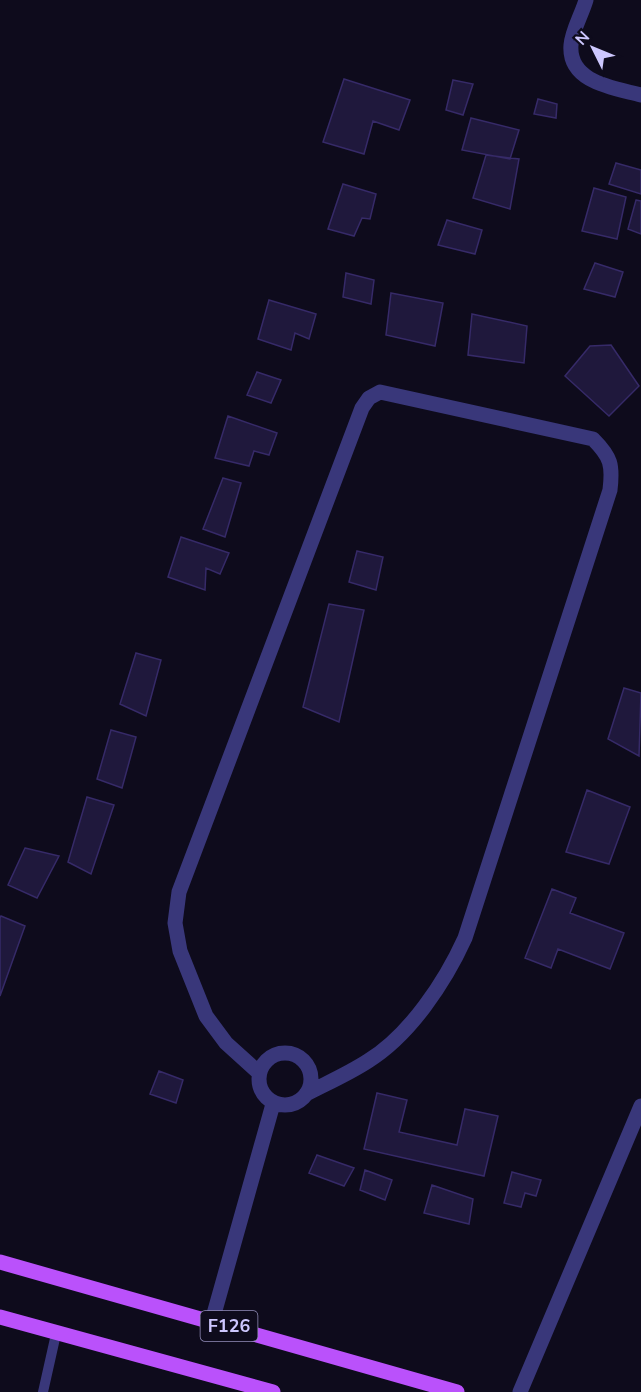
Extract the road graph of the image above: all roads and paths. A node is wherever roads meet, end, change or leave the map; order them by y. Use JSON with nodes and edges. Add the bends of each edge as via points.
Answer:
{"nodes":[{"id":1,"x":586,"y":0,"type":"edge"},
{"id":2,"x":641,"y":95,"type":"edge"},
{"id":3,"x":258,"y":1072,"type":"junction"},
{"id":4,"x":306,"y":1094,"type":"junction"},
{"id":5,"x":273,"y":1104,"type":"junction"},
{"id":6,"x":641,"y":1106,"type":"edge"},
{"id":7,"x":0,"y":1262,"type":"edge"},
{"id":8,"x":0,"y":1317,"type":"edge"},
{"id":9,"x":212,"y":1321,"type":"junction"},
{"id":10,"x":56,"y":1334,"type":"junction"},
{"id":11,"x":43,"y":1392,"type":"edge"},
{"id":12,"x":273,"y":1392,"type":"edge"},
{"id":13,"x":457,"y":1392,"type":"edge"},
{"id":14,"x":520,"y":1392,"type":"edge"}],
"edges":[{"from":1,"to":2,"type":"street","via":[[571,45],[576,67],[590,81]]},
{"from":3,"to":4,"type":"street","via":[[270,1057],[296,1055],[309,1068],[310,1086]]},
{"from":3,"to":4,"type":"street","via":[[226,1043],[206,1016],[180,951],[176,923],[179,892],[362,408],[380,392],[593,439],[605,451],[613,469],[610,490],[465,938],[449,974],[412,1022],[370,1060]]},
{"from":3,"to":5,"type":"street","via":[[261,1090]]},
{"from":4,"to":5,"type":"street","via":[[291,1105]]},
{"from":5,"to":9,"type":"street"},
{"from":6,"to":14,"type":"street"},
{"from":7,"to":9,"type":"main road","number":"F126"},
{"from":8,"to":10,"type":"main road"},
{"from":9,"to":13,"type":"main road","number":"F126"},
{"from":10,"to":11,"type":"lane"},
{"from":10,"to":12,"type":"main road"}]}
